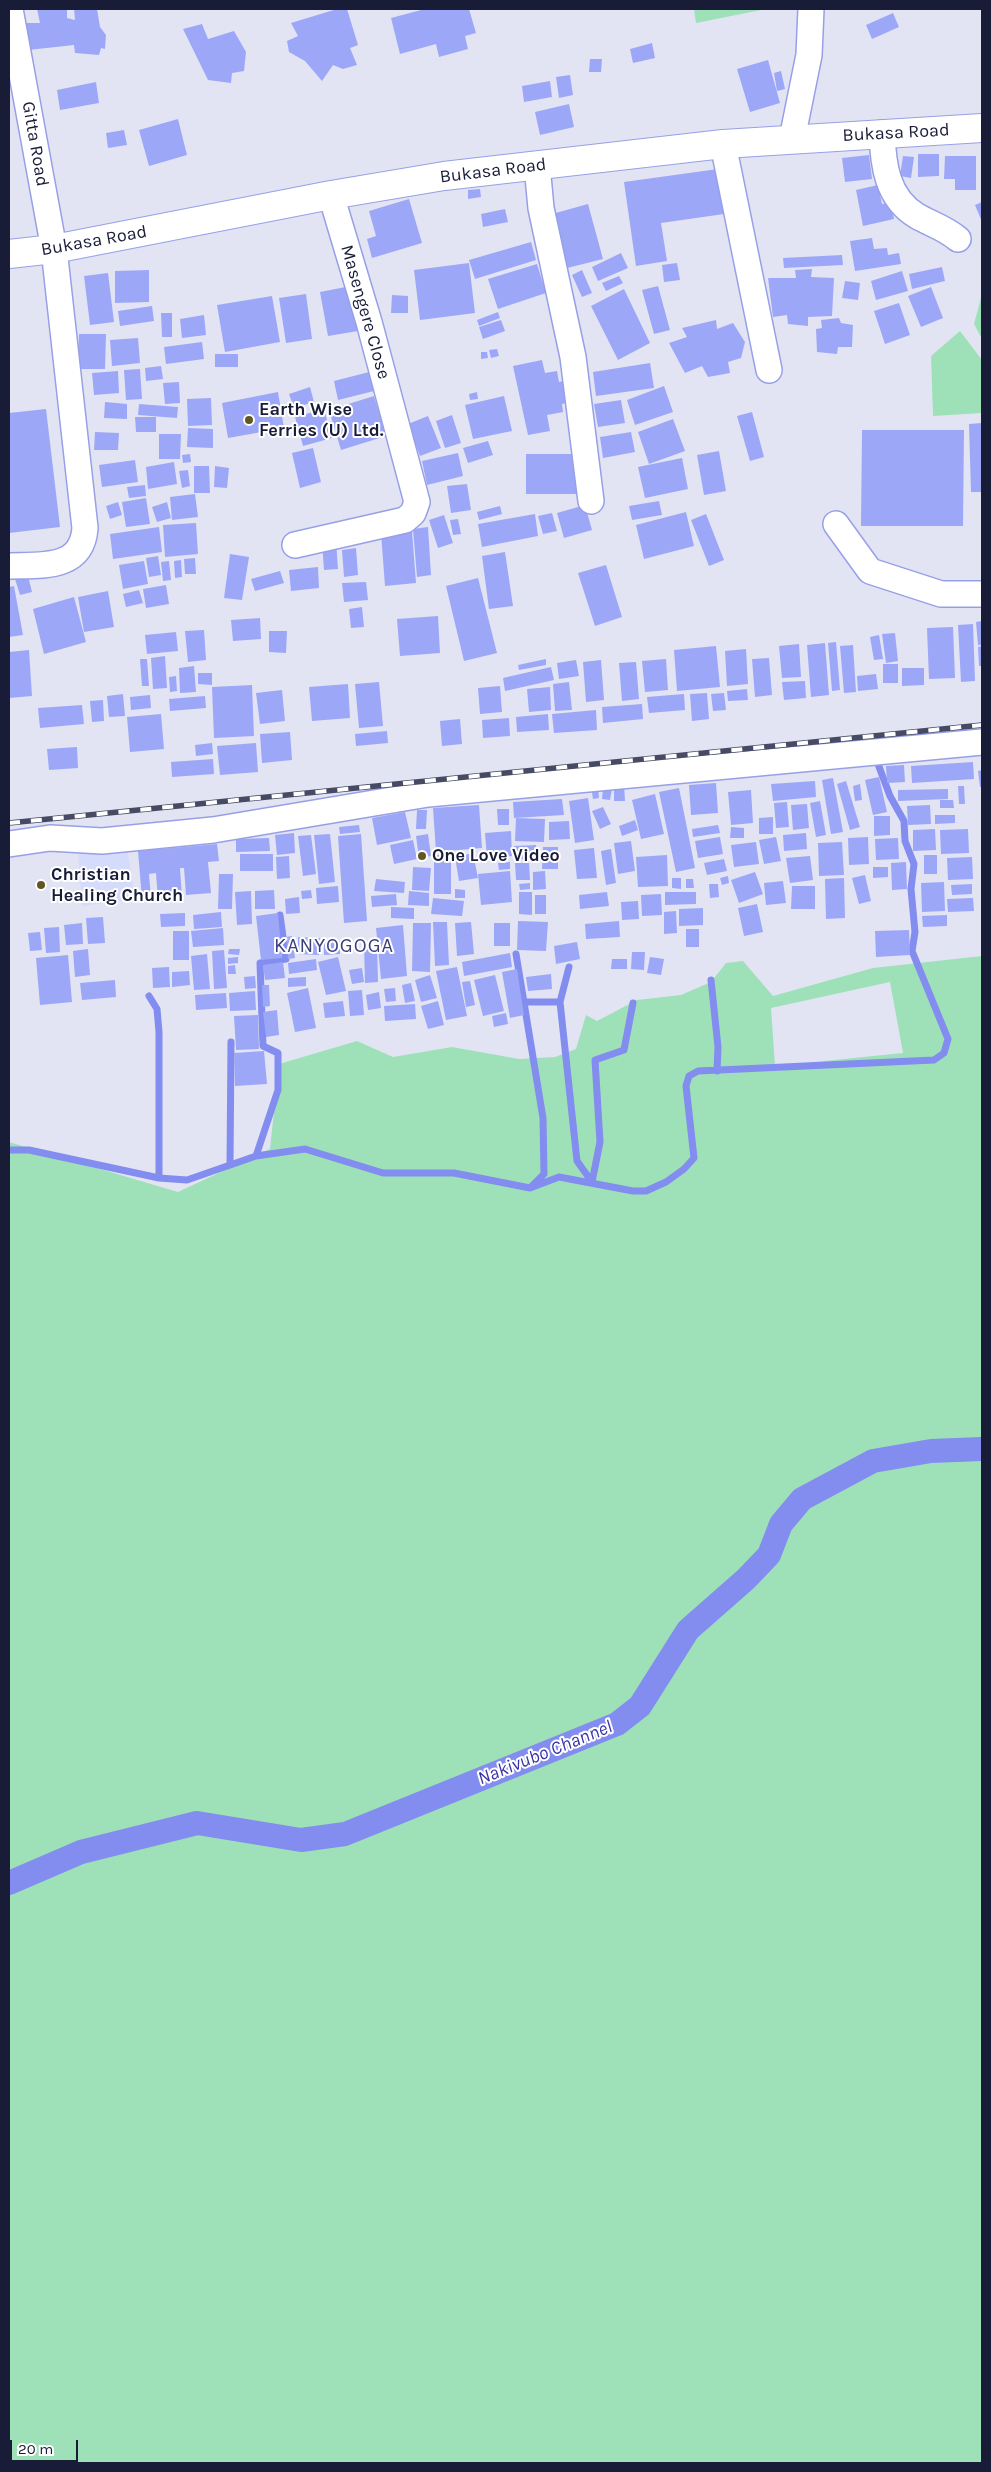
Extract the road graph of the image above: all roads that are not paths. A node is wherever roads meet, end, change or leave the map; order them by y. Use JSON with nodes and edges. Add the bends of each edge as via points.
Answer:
{"nodes":[{"id":1,"x":10,"y":9,"type":"edge"},
{"id":2,"x":811,"y":9,"type":"edge"},
{"id":3,"x":982,"y":128,"type":"edge"},
{"id":4,"x":882,"y":134,"type":"junction"},
{"id":5,"x":792,"y":139,"type":"junction"},
{"id":6,"x":724,"y":144,"type":"junction"},
{"id":7,"x":537,"y":166,"type":"junction"},
{"id":8,"x":331,"y":195,"type":"junction"},
{"id":9,"x":958,"y":239,"type":"dead end"},
{"id":10,"x":54,"y":250,"type":"junction"},
{"id":11,"x":9,"y":254,"type":"edge"},
{"id":12,"x":769,"y":370,"type":"dead end"},
{"id":13,"x":591,"y":501,"type":"dead end"},
{"id":14,"x":836,"y":524,"type":"dead end"},
{"id":15,"x":295,"y":545,"type":"dead end"},
{"id":16,"x":9,"y":566,"type":"edge"},
{"id":17,"x":982,"y":594,"type":"edge"},
{"id":18,"x":982,"y":742,"type":"edge"},
{"id":19,"x":9,"y":844,"type":"edge"}],
"edges":[{"from":1,"to":10,"type":"street","name":"Gitta Road"},
{"from":2,"to":5,"type":"street","via":[[809,55]]},
{"from":3,"to":4,"type":"street","name":"Bukasa Road"},
{"from":4,"to":5,"type":"street","name":"Bukasa Road"},
{"from":4,"to":9,"type":"street","via":[[883,161],[888,182],[897,197],[905,208]]},
{"from":5,"to":6,"type":"street","name":"Bukasa Road"},
{"from":6,"to":7,"type":"street","name":"Bukasa Road"},
{"from":6,"to":12,"type":"street"},
{"from":7,"to":8,"type":"street","name":"Bukasa Road","via":[[444,176]]},
{"from":7,"to":13,"type":"street","via":[[541,208],[573,357]]},
{"from":8,"to":10,"type":"street","name":"Bukasa Road"},
{"from":8,"to":15,"type":"street","name":"Masengere Close","via":[[417,502],[413,513],[405,520]]},
{"from":10,"to":11,"type":"street","name":"Bukasa Road"},
{"from":10,"to":16,"type":"street","name":"Gitta Road","via":[[84,542],[77,554],[63,562]]},
{"from":14,"to":17,"type":"street","via":[[870,571],[941,594]]},
{"from":18,"to":19,"type":"street","via":[[428,794],[204,831],[102,842],[50,838]]}]}
